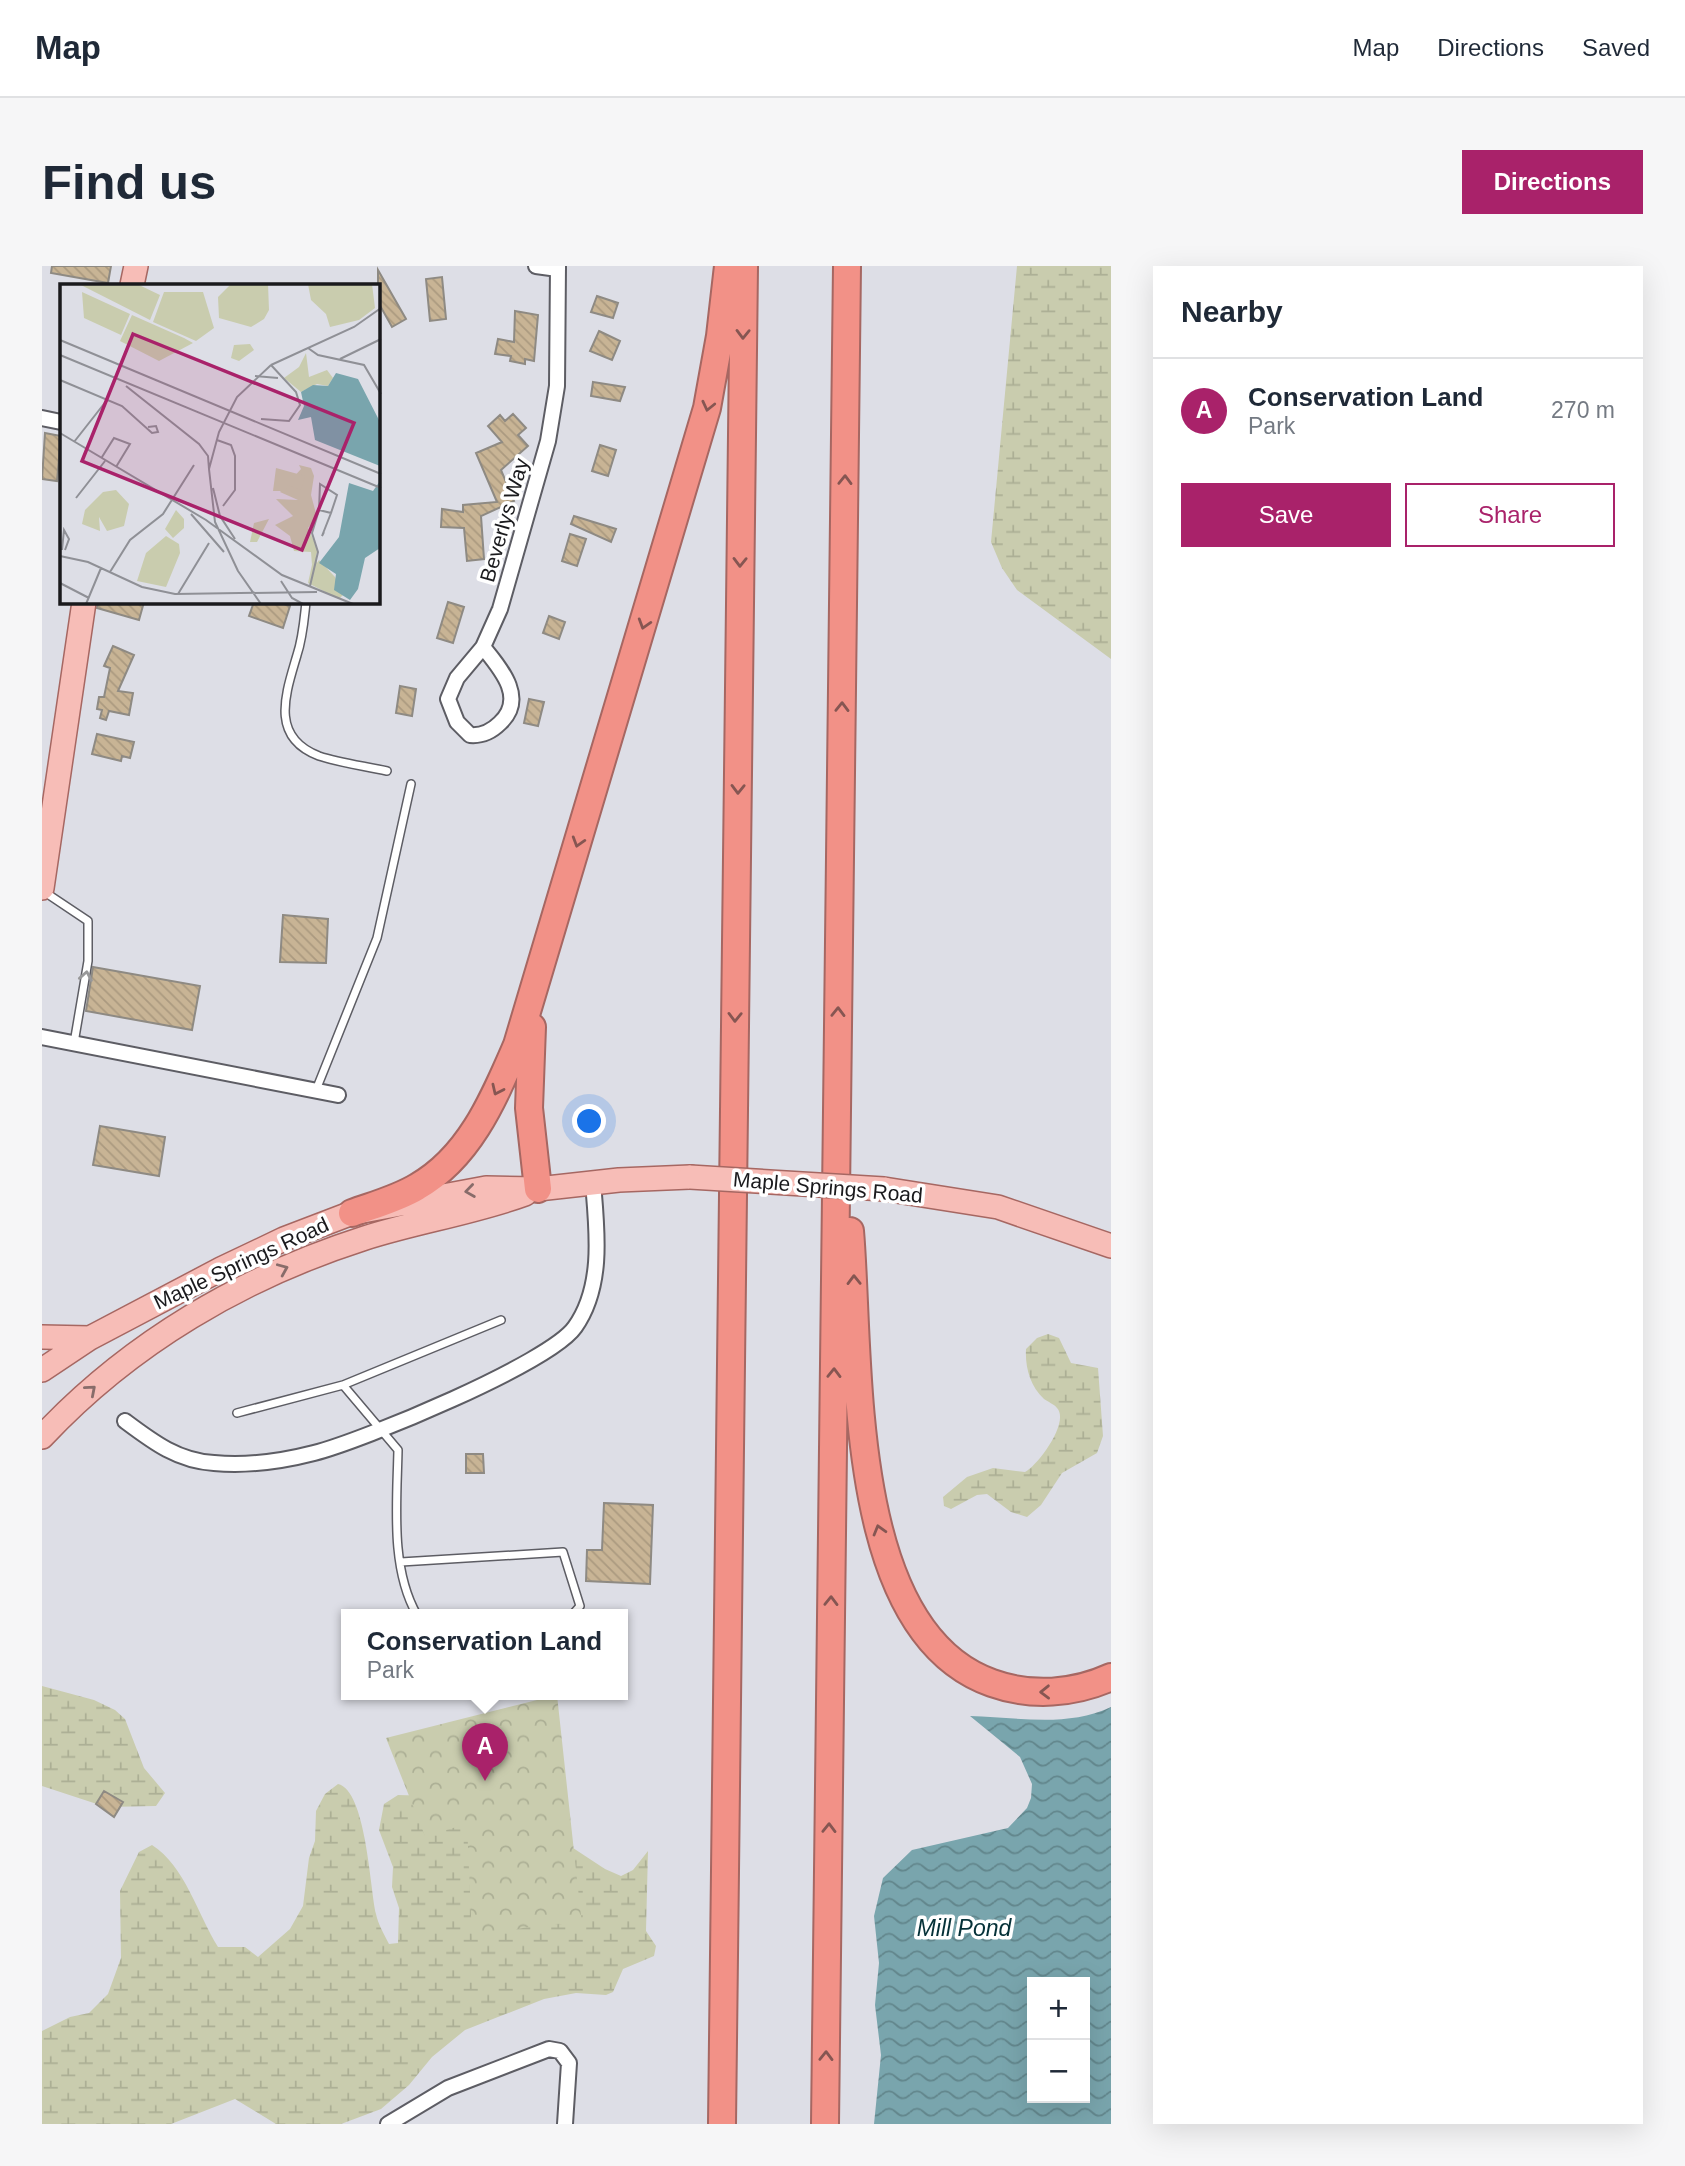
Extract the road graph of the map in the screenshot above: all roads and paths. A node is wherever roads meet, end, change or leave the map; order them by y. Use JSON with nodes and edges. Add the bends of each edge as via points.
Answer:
{"nodes":[{"id":1,"x":136,"y":266,"type":"edge"},
{"id":2,"x":536,"y":266,"type":"edge"},
{"id":3,"x":728,"y":266,"type":"edge"},
{"id":4,"x":744,"y":266,"type":"edge"},
{"id":5,"x":847,"y":266,"type":"edge"},
{"id":6,"x":558,"y":268,"type":"edge"},
{"id":7,"x":132,"y":284,"type":"edge"},
{"id":8,"x":42,"y":418,"type":"edge"},
{"id":9,"x":60,"y":422,"type":"edge"},
{"id":10,"x":85,"y":604,"type":"edge"},
{"id":11,"x":306,"y":604,"type":"edge"},
{"id":12,"x":483,"y":647,"type":"junction"},
{"id":13,"x":387,"y":771,"type":"dead end"},
{"id":14,"x":411,"y":784,"type":"dead end"},
{"id":15,"x":42,"y":889,"type":"edge"},
{"id":16,"x":538,"y":980,"type":"junction"},
{"id":17,"x":42,"y":1037,"type":"edge"},
{"id":18,"x":74,"y":1043,"type":"junction"},
{"id":19,"x":837,"y":1081,"type":"junction"},
{"id":20,"x":316,"y":1090,"type":"junction"},
{"id":21,"x":338,"y":1095,"type":"dead end"},
{"id":22,"x":593,"y":1183,"type":"junction"},
{"id":23,"x":538,"y":1189,"type":"junction"},
{"id":24,"x":352,"y":1213,"type":"junction"},
{"id":25,"x":1111,"y":1247,"type":"edge"},
{"id":26,"x":501,"y":1320,"type":"dead end"},
{"id":27,"x":42,"y":1337,"type":"edge"},
{"id":28,"x":90,"y":1338,"type":"junction"},
{"id":29,"x":42,"y":1370,"type":"edge"},
{"id":30,"x":343,"y":1385,"type":"junction"},
{"id":31,"x":237,"y":1413,"type":"dead end"},
{"id":32,"x":125,"y":1422,"type":"dead end"},
{"id":33,"x":380,"y":1430,"type":"junction"},
{"id":34,"x":42,"y":1437,"type":"edge"},
{"id":35,"x":401,"y":1562,"type":"junction"},
{"id":36,"x":415,"y":1609,"type":"edge"},
{"id":37,"x":577,"y":1609,"type":"edge"},
{"id":38,"x":1111,"y":1677,"type":"edge"},
{"id":39,"x":388,"y":2124,"type":"edge"},
{"id":40,"x":565,"y":2124,"type":"edge"},
{"id":41,"x":722,"y":2124,"type":"edge"},
{"id":42,"x":825,"y":2124,"type":"edge"}],
"edges":[{"from":1,"to":7,"type":"main road"},
{"from":2,"to":6,"type":"street"},
{"from":3,"to":16,"type":"highway","one_way":true,"via":[[707,408]]},
{"from":4,"to":41,"type":"highway","one_way":true},
{"from":19,"to":5,"type":"highway","one_way":true},
{"from":6,"to":12,"type":"street","name":"Beverlys Way","via":[[556,401],[520,544]]},
{"from":8,"to":9,"type":"street"},
{"from":10,"to":15,"type":"main road"},
{"from":11,"to":13,"type":"lane","via":[[304,630],[285,690],[285,720],[291,738],[317,755]]},
{"from":12,"to":12,"type":"street","name":"Beverlys Way","via":[[457,678],[448,699],[457,722],[470,735],[497,727],[512,705],[504,674]]},
{"from":14,"to":20,"type":"lane","via":[[377,938]]},
{"from":18,"to":15,"type":"lane","one_way":true,"via":[[89,961],[88,921]]},
{"from":16,"to":23,"type":"highway","via":[[528,1077]]},
{"from":16,"to":24,"type":"highway","one_way":true,"via":[[498,1088],[456,1156],[415,1188]]},
{"from":17,"to":18,"type":"street"},
{"from":18,"to":20,"type":"street"},
{"from":38,"to":19,"type":"highway","one_way":true,"via":[[1082,1688],[1042,1692],[984,1680],[938,1646],[912,1611],[892,1571],[872,1496],[860,1399]]},
{"from":42,"to":19,"type":"highway","one_way":true},
{"from":20,"to":21,"type":"street"},
{"from":22,"to":23,"type":"main road","name":"Maple Springs Road"},
{"from":22,"to":25,"type":"main road","name":"Maple Springs Road","bridge":true,"via":[[691,1177],[884,1189],[998,1207]]},
{"from":22,"to":33,"type":"street","via":[[594,1283],[570,1334],[526,1364]]},
{"from":23,"to":24,"type":"main road","name":"Maple Springs Road","one_way":true,"via":[[486,1188]]},
{"from":34,"to":23,"type":"main road","name":"Maple Springs Road","one_way":true,"via":[[139,1351],[231,1292],[364,1238],[492,1206]]},
{"from":24,"to":28,"type":"main road","name":"Maple Springs Road","via":[[255,1252]]},
{"from":26,"to":30,"type":"lane"},
{"from":27,"to":28,"type":"main road"},
{"from":28,"to":29,"type":"main road","name":"Maple Springs Road"},
{"from":30,"to":31,"type":"lane"},
{"from":30,"to":33,"type":"lane"},
{"from":32,"to":33,"type":"street","via":[[167,1451],[196,1461],[227,1464],[306,1455]]},
{"from":33,"to":35,"type":"lane","via":[[398,1450]]},
{"from":35,"to":36,"type":"lane"},
{"from":35,"to":37,"type":"lane","via":[[563,1552]]},
{"from":39,"to":40,"type":"street","via":[[447,2088],[549,2049],[564,2054],[569,2063]]}]}
